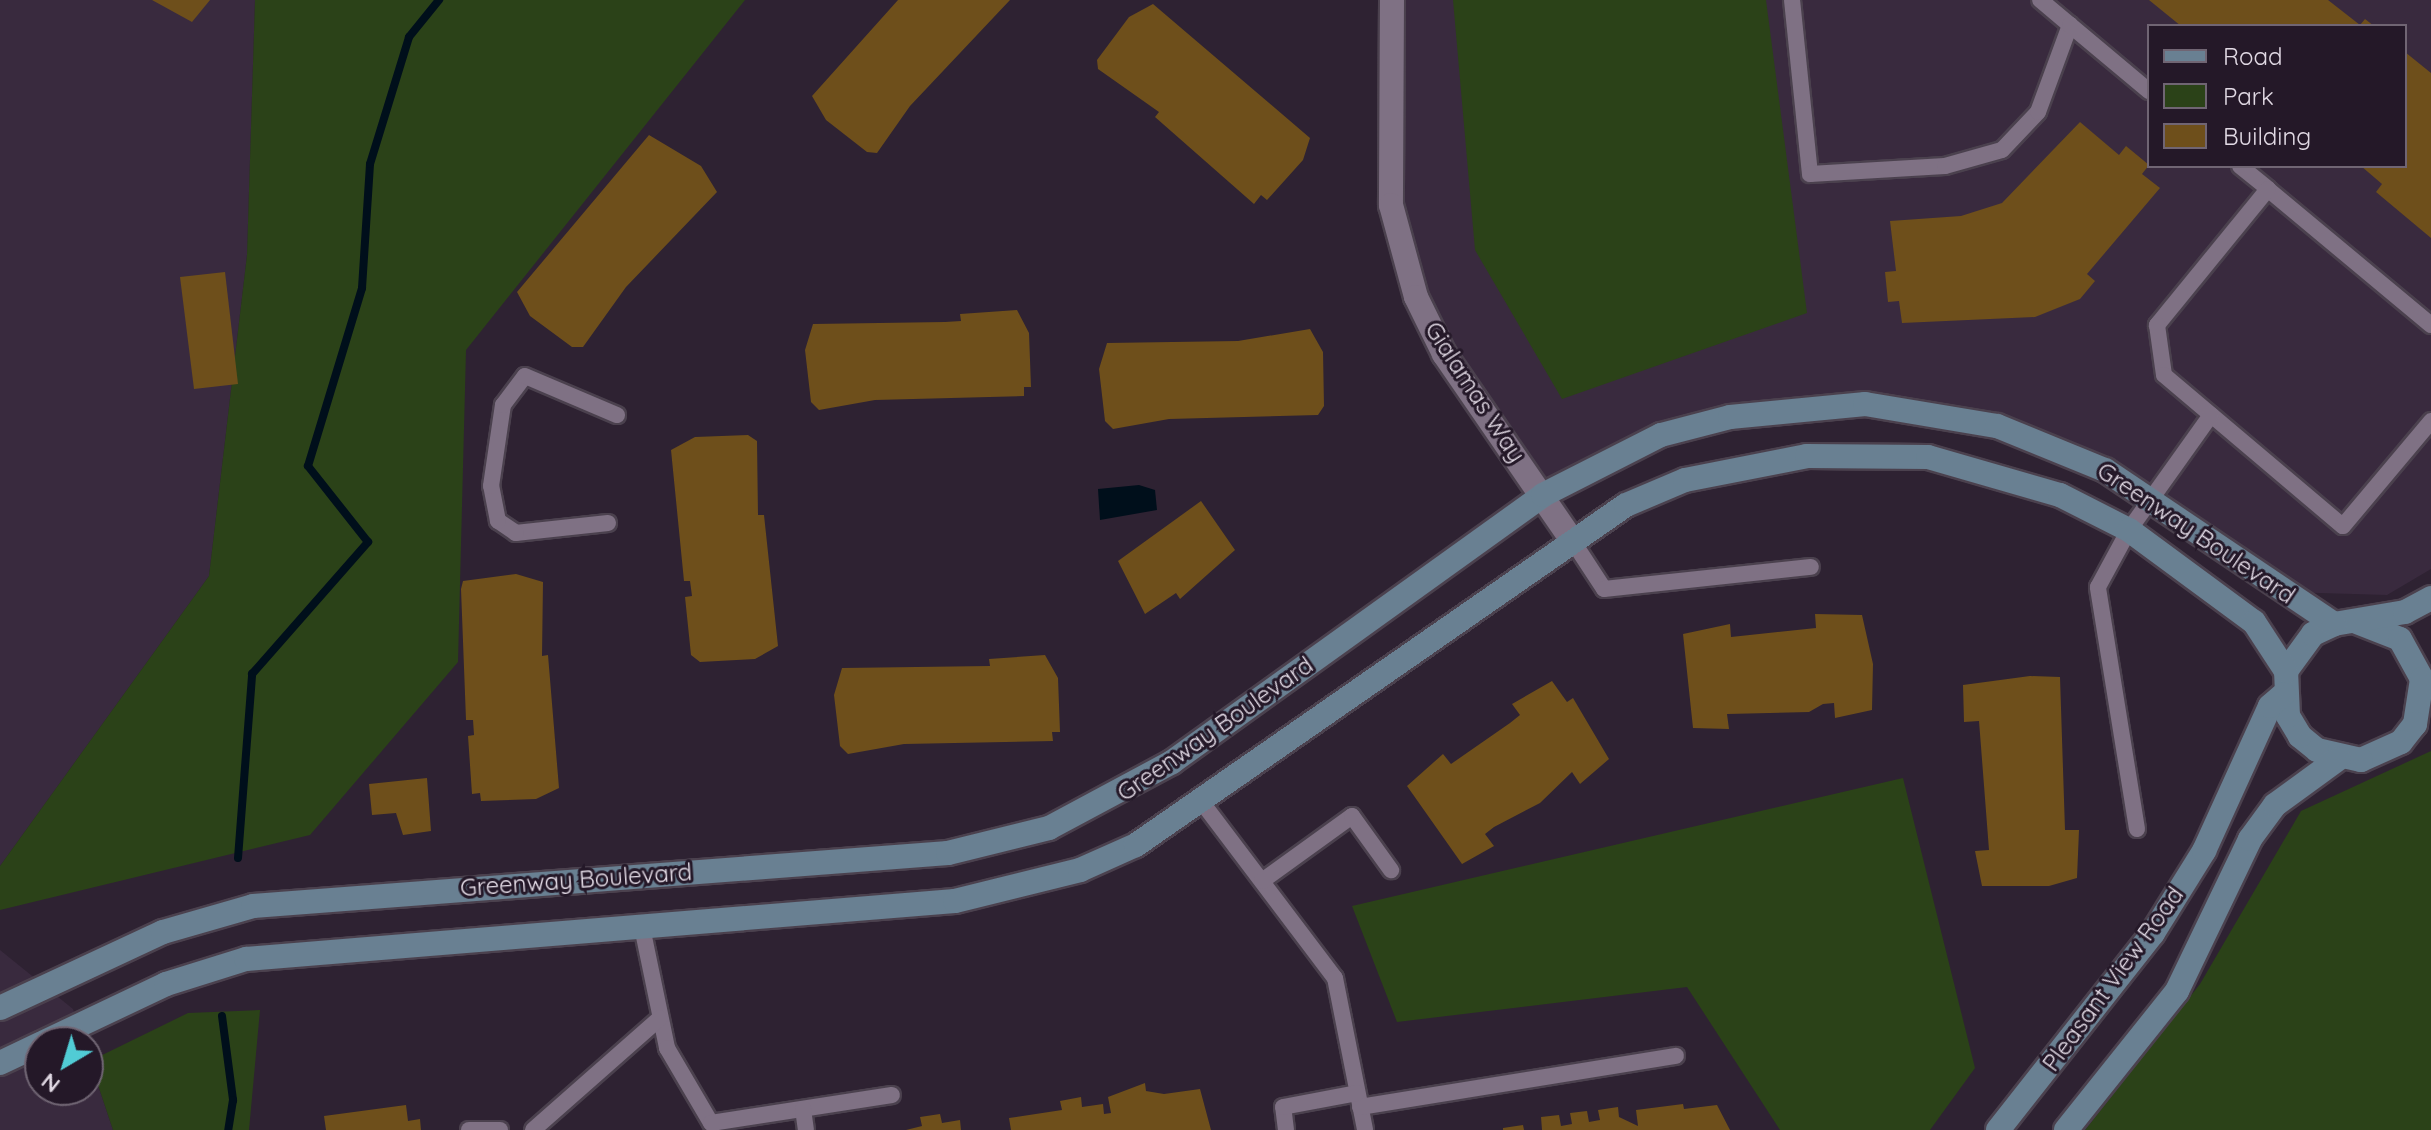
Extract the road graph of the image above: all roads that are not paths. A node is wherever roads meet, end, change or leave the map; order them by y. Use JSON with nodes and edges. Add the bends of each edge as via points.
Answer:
{"nodes":[{"id":1,"x":1392,"y":0,"type":"edge"},
{"id":2,"x":1792,"y":0,"type":"edge"},
{"id":3,"x":2040,"y":0,"type":"edge"},
{"id":4,"x":2070,"y":25,"type":"junction"},
{"id":5,"x":2147,"y":89,"type":"edge"},
{"id":6,"x":2242,"y":168,"type":"edge"},
{"id":7,"x":2268,"y":189,"type":"junction"},
{"id":8,"x":2431,"y":325,"type":"edge"},
{"id":9,"x":617,"y":415,"type":"dead end"},
{"id":10,"x":2211,"y":415,"type":"junction"},
{"id":11,"x":2431,"y":421,"type":"edge"},
{"id":12,"x":1543,"y":495,"type":"junction"},
{"id":13,"x":2152,"y":498,"type":"junction"},
{"id":14,"x":608,"y":523,"type":"dead end"},
{"id":15,"x":2129,"y":530,"type":"junction"},
{"id":16,"x":1570,"y":537,"type":"junction"},
{"id":17,"x":1811,"y":567,"type":"dead end"},
{"id":18,"x":2431,"y":598,"type":"edge"},
{"id":19,"x":2345,"y":623,"type":"junction"},
{"id":20,"x":2285,"y":682,"type":"junction"},
{"id":21,"x":2427,"y":697,"type":"edge"},
{"id":22,"x":2338,"y":759,"type":"junction"},
{"id":23,"x":1201,"y":801,"type":"junction"},
{"id":24,"x":2137,"y":829,"type":"dead end"},
{"id":25,"x":1391,"y":870,"type":"dead end"},
{"id":26,"x":1262,"y":881,"type":"junction"},
{"id":27,"x":642,"y":927,"type":"junction"},
{"id":28,"x":0,"y":1008,"type":"edge"},
{"id":29,"x":660,"y":1018,"type":"junction"},
{"id":30,"x":78,"y":1026,"type":"edge"},
{"id":31,"x":24,"y":1052,"type":"edge"},
{"id":32,"x":1676,"y":1056,"type":"dead end"},
{"id":33,"x":0,"y":1063,"type":"edge"},
{"id":34,"x":892,"y":1095,"type":"dead end"},
{"id":35,"x":1359,"y":1100,"type":"junction"},
{"id":36,"x":803,"y":1109,"type":"junction"},
{"id":37,"x":712,"y":1127,"type":"edge"},
{"id":38,"x":469,"y":1130,"type":"edge"},
{"id":39,"x":500,"y":1130,"type":"edge"},
{"id":40,"x":533,"y":1130,"type":"edge"},
{"id":41,"x":806,"y":1130,"type":"edge"},
{"id":42,"x":1286,"y":1130,"type":"edge"},
{"id":43,"x":1365,"y":1130,"type":"edge"},
{"id":44,"x":1998,"y":1130,"type":"edge"},
{"id":45,"x":2066,"y":1130,"type":"edge"}],
"edges":[{"from":1,"to":12,"type":"street","name":"Gialamas Way","via":[[1391,205],[1400,248],[1444,354]]},
{"from":2,"to":4,"type":"lane","via":[[1810,174],[1945,166],[2002,150],[2038,112]]},
{"from":3,"to":4,"type":"lane"},
{"from":4,"to":5,"type":"lane"},
{"from":6,"to":7,"type":"lane"},
{"from":7,"to":8,"type":"lane"},
{"from":7,"to":10,"type":"lane","via":[[2157,325],[2164,375]]},
{"from":9,"to":14,"type":"lane","via":[[525,376],[503,405],[491,486],[498,521],[516,533]]},
{"from":10,"to":11,"type":"lane","via":[[2343,526]]},
{"from":10,"to":13,"type":"lane"},
{"from":12,"to":13,"type":"street","name":"Greenway Boulevard","via":[[1661,435],[1799,406],[1865,404],[1997,426],[2105,470]]},
{"from":12,"to":16,"type":"street","name":"Gialamas Way"},
{"from":12,"to":28,"type":"street","name":"Greenway Boulevard","via":[[1172,762],[1108,803],[1049,828],[948,853],[253,906],[163,932]]},
{"from":13,"to":15,"type":"lane"},
{"from":13,"to":19,"type":"street","name":"Greenway Boulevard"},
{"from":15,"to":16,"type":"street","name":"Greenway Boulevard","via":[[2060,495],[1979,468],[1928,457],[1854,455],[1807,456],[1685,480]]},
{"from":15,"to":20,"type":"street","name":"Greenway Boulevard","via":[[2254,622]]},
{"from":15,"to":24,"type":"lane","via":[[2098,587]]},
{"from":16,"to":17,"type":"lane","via":[[1604,589]]},
{"from":16,"to":23,"type":"street","name":"Greenway Boulevard"},
{"from":18,"to":19,"type":"street","via":[[2405,612]]},
{"from":19,"to":20,"type":"street","via":[[2296,651]]},
{"from":19,"to":21,"type":"street","via":[[2400,639]]},
{"from":20,"to":22,"type":"street","via":[[2300,736]]},
{"from":20,"to":44,"type":"street","name":"Pleasant View Road","via":[[2204,851],[2153,933]]},
{"from":21,"to":22,"type":"street","via":[[2401,742],[2361,760]]},
{"from":22,"to":45,"type":"street","name":"Pleasant View Road","via":[[2275,805],[2258,828],[2177,991]]},
{"from":23,"to":26,"type":"lane"},
{"from":23,"to":27,"type":"street","name":"Greenway Boulevard","via":[[1136,845],[1014,889],[955,901]]},
{"from":25,"to":26,"type":"lane","via":[[1352,816]]},
{"from":26,"to":35,"type":"lane","via":[[1335,978]]},
{"from":27,"to":29,"type":"lane"},
{"from":27,"to":30,"type":"street","name":"Greenway Boulevard","via":[[246,959],[166,984]]},
{"from":29,"to":37,"type":"lane","via":[[667,1048]]},
{"from":29,"to":40,"type":"lane"},
{"from":31,"to":33,"type":"street","name":"Greenway Boulevard"},
{"from":32,"to":35,"type":"lane"},
{"from":34,"to":36,"type":"lane"},
{"from":35,"to":42,"type":"lane","via":[[1283,1107]]},
{"from":35,"to":43,"type":"lane"},
{"from":36,"to":37,"type":"lane"},
{"from":36,"to":41,"type":"lane"},
{"from":38,"to":39,"type":"lane"}]}
